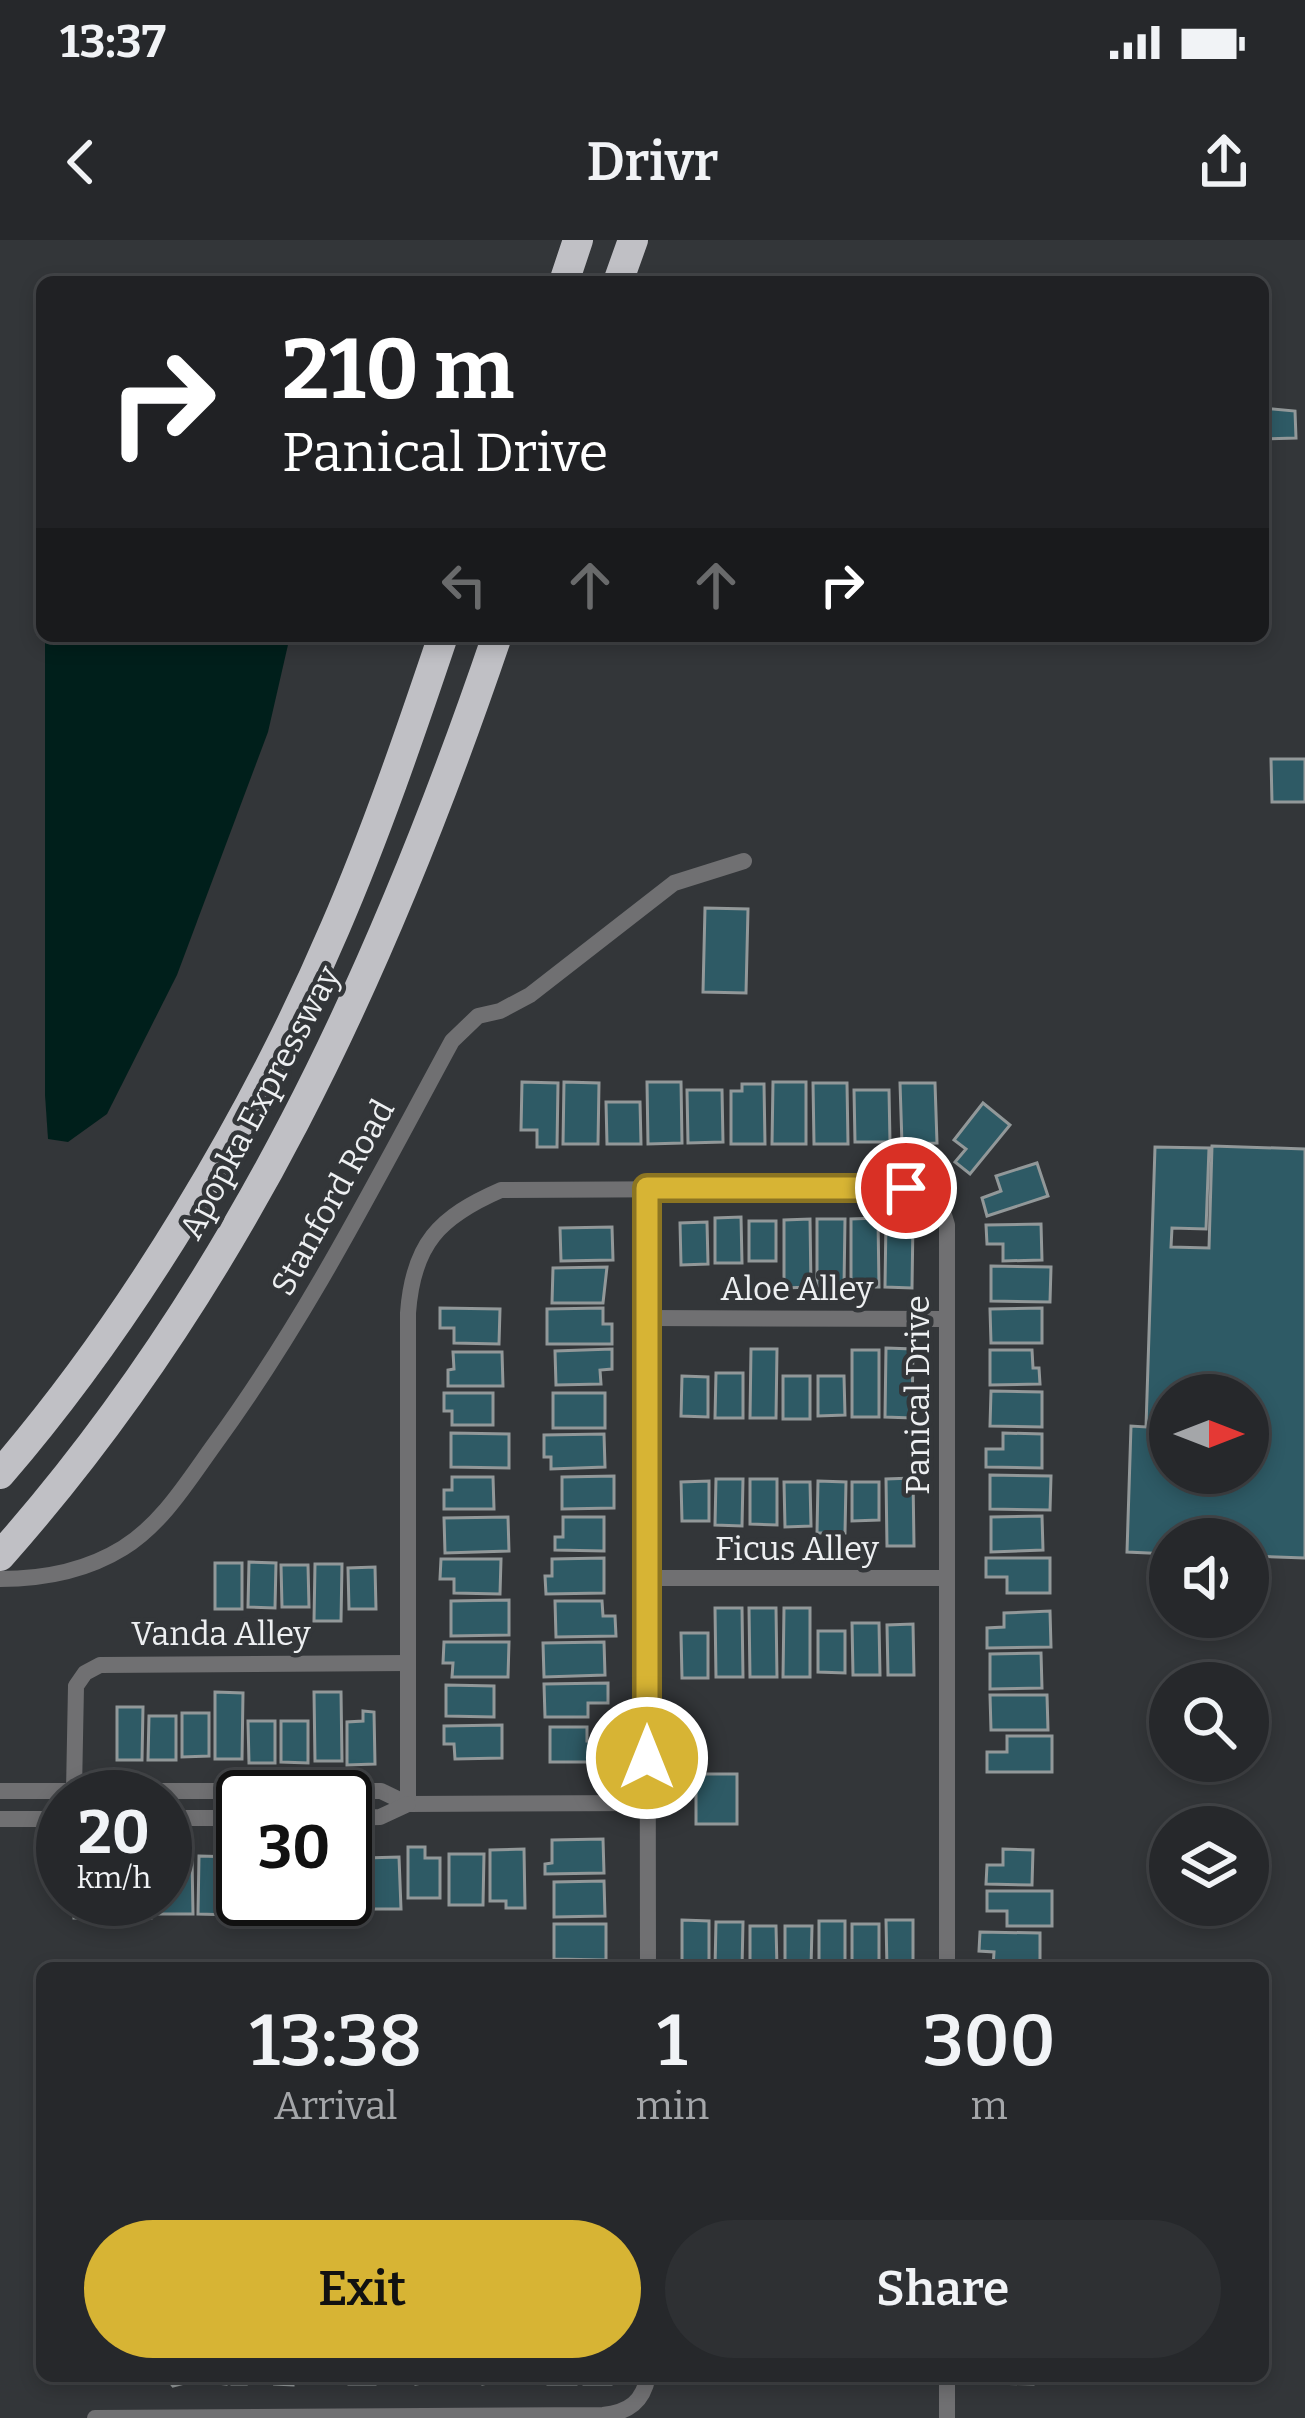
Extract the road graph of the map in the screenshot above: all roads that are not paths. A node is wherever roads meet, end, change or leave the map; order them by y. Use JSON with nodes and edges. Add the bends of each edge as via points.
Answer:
{"nodes":[{"id":1,"x":578,"y":240,"type":"edge"},
{"id":2,"x":633,"y":240,"type":"edge"},
{"id":3,"x":566,"y":276,"type":"edge"},
{"id":4,"x":620,"y":276,"type":"edge"},
{"id":5,"x":441,"y":642,"type":"edge"},
{"id":6,"x":495,"y":642,"type":"edge"},
{"id":7,"x":744,"y":861,"type":"dead end"},
{"id":8,"x":647,"y":1188,"type":"junction"},
{"id":9,"x":647,"y":1318,"type":"junction"},
{"id":10,"x":947,"y":1318,"type":"junction"},
{"id":11,"x":9,"y":1463,"type":"edge"},
{"id":12,"x":0,"y":1556,"type":"edge"},
{"id":13,"x":647,"y":1578,"type":"junction"},
{"id":14,"x":0,"y":1579,"type":"edge"},
{"id":15,"x":947,"y":1579,"type":"junction"},
{"id":16,"x":408,"y":1663,"type":"junction"},
{"id":17,"x":74,"y":1770,"type":"edge"},
{"id":18,"x":0,"y":1791,"type":"edge"},
{"id":19,"x":36,"y":1791,"type":"edge"},
{"id":20,"x":192,"y":1791,"type":"edge"},
{"id":21,"x":408,"y":1804,"type":"junction"},
{"id":22,"x":647,"y":1804,"type":"junction"},
{"id":23,"x":372,"y":1817,"type":"edge"},
{"id":24,"x":0,"y":1819,"type":"edge"},
{"id":25,"x":36,"y":1819,"type":"edge"},
{"id":26,"x":648,"y":1962,"type":"edge"},
{"id":27,"x":947,"y":1962,"type":"edge"},
{"id":28,"x":646,"y":2382,"type":"edge"},
{"id":29,"x":947,"y":2382,"type":"edge"},
{"id":30,"x":485,"y":2416,"type":"edge"},
{"id":31,"x":94,"y":2418,"type":"edge"},
{"id":32,"x":947,"y":2418,"type":"edge"}],
"edges":[{"from":1,"to":3,"type":"highway"},
{"from":2,"to":4,"type":"highway"},
{"from":5,"to":11,"type":"highway","name":"Apopka Expressway","via":[[334,929],[276,1050],[137,1288]]},
{"from":6,"to":12,"type":"highway","name":"Apopka Expressway","via":[[369,974],[261,1186],[135,1387]]},
{"from":7,"to":14,"type":"street","name":"Stanford Road","via":[[674,883],[530,994],[478,1016],[452,1041],[267,1372],[168,1508],[125,1547],[86,1566]]},
{"from":8,"to":9,"type":"street"},
{"from":8,"to":10,"type":"street","name":"Panical Drive","via":[[924,1191],[947,1225]]},
{"from":8,"to":16,"type":"street","name":"Panical Drive","via":[[501,1190],[450,1216],[416,1265],[407,1313]]},
{"from":9,"to":10,"type":"street","name":"Aloe Alley"},
{"from":9,"to":13,"type":"street"},
{"from":10,"to":15,"type":"street","name":"Panical Drive"},
{"from":13,"to":15,"type":"street","name":"Ficus Alley"},
{"from":13,"to":22,"type":"street"},
{"from":15,"to":27,"type":"street","name":"Panical Drive"},
{"from":16,"to":17,"type":"street","name":"Vanda Alley","via":[[100,1665],[76,1686]]},
{"from":16,"to":21,"type":"street","name":"Panical Drive"},
{"from":18,"to":19,"type":"street"},
{"from":20,"to":21,"type":"street","via":[[381,1791]]},
{"from":21,"to":22,"type":"street"},
{"from":21,"to":23,"type":"street"},
{"from":22,"to":26,"type":"street"},
{"from":24,"to":25,"type":"street"},
{"from":28,"to":30,"type":"street","via":[[623,2413]]},
{"from":29,"to":32,"type":"street"},
{"from":30,"to":31,"type":"street"}]}
